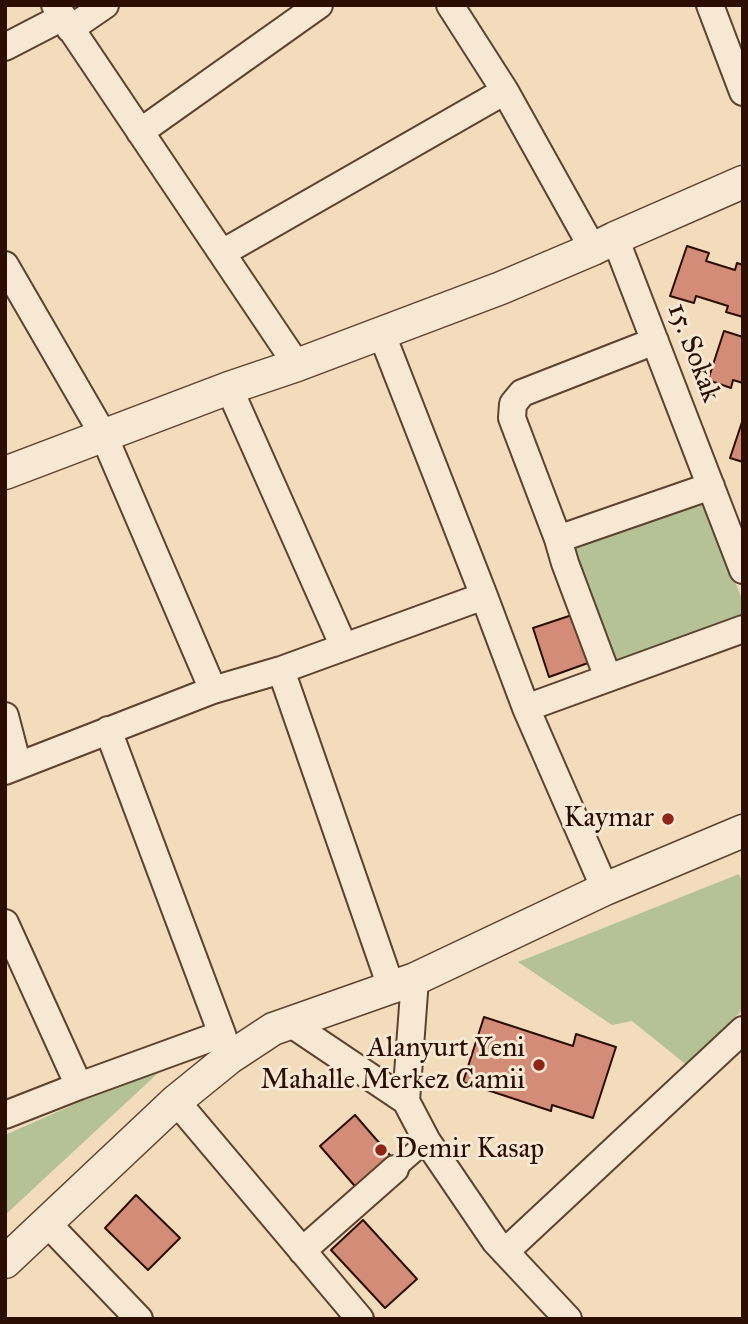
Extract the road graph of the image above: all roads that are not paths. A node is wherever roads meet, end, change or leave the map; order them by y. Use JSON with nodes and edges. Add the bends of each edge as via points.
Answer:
{"nodes":[{"id":1,"x":105,"y":5,"type":"edge"},
{"id":2,"x":319,"y":5,"type":"edge"},
{"id":3,"x":450,"y":5,"type":"edge"},
{"id":4,"x":710,"y":5,"type":"edge"},
{"id":5,"x":62,"y":17,"type":"edge"},
{"id":6,"x":733,"y":41,"type":"edge"},
{"id":7,"x":5,"y":47,"type":"edge"},
{"id":8,"x":505,"y":91,"type":"junction"},
{"id":9,"x":743,"y":92,"type":"edge"},
{"id":10,"x":140,"y":132,"type":"junction"},
{"id":11,"x":743,"y":182,"type":"edge"},
{"id":12,"x":604,"y":243,"type":"junction"},
{"id":13,"x":222,"y":253,"type":"junction"},
{"id":14,"x":5,"y":265,"type":"edge"},
{"id":15,"x":381,"y":332,"type":"junction"},
{"id":16,"x":655,"y":341,"type":"junction"},
{"id":17,"x":297,"y":365,"type":"junction"},
{"id":18,"x":229,"y":388,"type":"junction"},
{"id":19,"x":104,"y":436,"type":"junction"},
{"id":20,"x":5,"y":473,"type":"edge"},
{"id":21,"x":710,"y":486,"type":"junction"},
{"id":22,"x":558,"y":539,"type":"junction"},
{"id":23,"x":743,"y":570,"type":"edge"},
{"id":24,"x":484,"y":596,"type":"junction"},
{"id":25,"x":743,"y":629,"type":"edge"},
{"id":26,"x":344,"y":647,"type":"junction"},
{"id":27,"x":281,"y":670,"type":"junction"},
{"id":28,"x":608,"y":678,"type":"junction"},
{"id":29,"x":212,"y":690,"type":"junction"},
{"id":30,"x":526,"y":708,"type":"junction"},
{"id":31,"x":5,"y":716,"type":"edge"},
{"id":32,"x":108,"y":730,"type":"junction"},
{"id":33,"x":11,"y":768,"type":"edge"},
{"id":34,"x":743,"y":831,"type":"edge"},
{"id":35,"x":605,"y":889,"type":"junction"},
{"id":36,"x":5,"y":923,"type":"edge"},
{"id":37,"x":403,"y":983,"type":"junction"},
{"id":38,"x":290,"y":1023,"type":"junction"},
{"id":39,"x":743,"y":1030,"type":"edge"},
{"id":40,"x":225,"y":1046,"type":"junction"},
{"id":41,"x":79,"y":1086,"type":"junction"},
{"id":42,"x":176,"y":1101,"type":"junction"},
{"id":43,"x":406,"y":1101,"type":"junction"},
{"id":44,"x":5,"y":1115,"type":"edge"},
{"id":45,"x":427,"y":1141,"type":"junction"},
{"id":46,"x":395,"y":1169,"type":"joint"},
{"id":47,"x":47,"y":1223,"type":"junction"},
{"id":48,"x":302,"y":1251,"type":"junction"},
{"id":49,"x":505,"y":1252,"type":"junction"},
{"id":50,"x":5,"y":1262,"type":"edge"},
{"id":51,"x":139,"y":1319,"type":"edge"},
{"id":52,"x":360,"y":1319,"type":"edge"},
{"id":53,"x":568,"y":1319,"type":"edge"}],
"edges":[{"from":1,"to":5,"type":"street"},
{"from":2,"to":10,"type":"street"},
{"from":3,"to":8,"type":"street","name":"15. Sokak"},
{"from":4,"to":6,"type":"street"},
{"from":5,"to":7,"type":"street"},
{"from":5,"to":10,"type":"street"},
{"from":6,"to":9,"type":"street"},
{"from":8,"to":12,"type":"street","name":"15. Sokak"},
{"from":8,"to":13,"type":"street"},
{"from":10,"to":13,"type":"street"},
{"from":11,"to":12,"type":"street"},
{"from":12,"to":15,"type":"street","via":[[501,288]]},
{"from":12,"to":16,"type":"street","name":"15. Sokak"},
{"from":13,"to":17,"type":"street"},
{"from":14,"to":19,"type":"street"},
{"from":15,"to":17,"type":"street"},
{"from":15,"to":24,"type":"street"},
{"from":16,"to":21,"type":"street","name":"15. Sokak"},
{"from":16,"to":22,"type":"street","via":[[522,393],[513,404],[512,418]]},
{"from":17,"to":18,"type":"street"},
{"from":18,"to":19,"type":"street"},
{"from":18,"to":26,"type":"street"},
{"from":19,"to":20,"type":"street"},
{"from":19,"to":29,"type":"street"},
{"from":21,"to":22,"type":"street"},
{"from":21,"to":23,"type":"street","name":"15. Sokak"},
{"from":22,"to":28,"type":"street"},
{"from":24,"to":26,"type":"street"},
{"from":24,"to":30,"type":"street"},
{"from":25,"to":28,"type":"street"},
{"from":26,"to":27,"type":"street"},
{"from":27,"to":29,"type":"street"},
{"from":27,"to":37,"type":"street"},
{"from":28,"to":30,"type":"street"},
{"from":29,"to":32,"type":"street"},
{"from":30,"to":35,"type":"street"},
{"from":31,"to":33,"type":"street"},
{"from":32,"to":33,"type":"street"},
{"from":32,"to":40,"type":"street"},
{"from":34,"to":35,"type":"street"},
{"from":35,"to":37,"type":"street"},
{"from":36,"to":41,"type":"street"},
{"from":37,"to":38,"type":"street"},
{"from":37,"to":43,"type":"street"},
{"from":38,"to":40,"type":"street"},
{"from":38,"to":43,"type":"street"},
{"from":39,"to":49,"type":"street"},
{"from":40,"to":41,"type":"street"},
{"from":40,"to":42,"type":"street"},
{"from":41,"to":44,"type":"street"},
{"from":42,"to":47,"type":"street"},
{"from":42,"to":48,"type":"street"},
{"from":43,"to":45,"type":"street"},
{"from":45,"to":46,"type":"street"},
{"from":45,"to":49,"type":"street"},
{"from":46,"to":48,"type":"street"},
{"from":47,"to":50,"type":"street"},
{"from":47,"to":51,"type":"street"},
{"from":48,"to":52,"type":"street"},
{"from":49,"to":53,"type":"street"}]}
